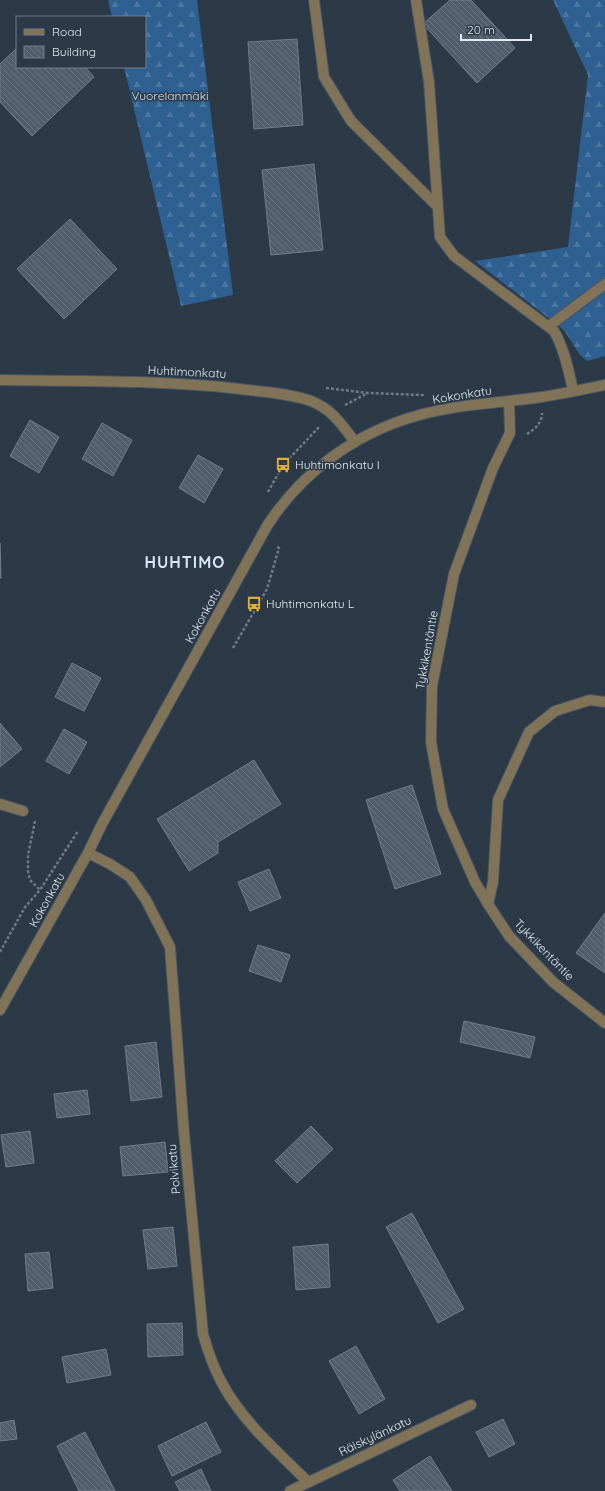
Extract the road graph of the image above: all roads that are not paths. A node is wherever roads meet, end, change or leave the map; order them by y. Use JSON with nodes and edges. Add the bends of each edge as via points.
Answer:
{"nodes":[{"id":1,"x":314,"y":0,"type":"edge"},
{"id":2,"x":416,"y":0,"type":"edge"},
{"id":3,"x":437,"y":206,"type":"junction"},
{"id":4,"x":605,"y":284,"type":"edge"},
{"id":5,"x":549,"y":326,"type":"junction"},
{"id":6,"x":0,"y":380,"type":"edge"},
{"id":7,"x":605,"y":385,"type":"edge"},
{"id":8,"x":572,"y":391,"type":"junction"},
{"id":9,"x":509,"y":401,"type":"junction"},
{"id":10,"x":355,"y":442,"type":"junction"},
{"id":11,"x":605,"y":702,"type":"edge"},
{"id":12,"x":0,"y":804,"type":"edge"},
{"id":13,"x":23,"y":811,"type":"road end"},
{"id":14,"x":88,"y":853,"type":"junction"},
{"id":15,"x":488,"y":904,"type":"junction"},
{"id":16,"x":0,"y":1010,"type":"edge"},
{"id":17,"x":605,"y":1023,"type":"edge"},
{"id":18,"x":471,"y":1405,"type":"dead end"},
{"id":19,"x":308,"y":1482,"type":"junction"},
{"id":20,"x":290,"y":1491,"type":"edge"}],
"edges":[{"from":1,"to":3,"type":"street","via":[[324,77],[351,121]]},
{"from":2,"to":3,"type":"street","via":[[429,82]]},
{"from":3,"to":5,"type":"street","via":[[440,236],[454,256]]},
{"from":4,"to":5,"type":"street"},
{"from":5,"to":8,"type":"street","via":[[559,341]]},
{"from":6,"to":10,"type":"street","name":"Huhtimonkatu","via":[[188,384],[299,398],[333,414]]},
{"from":7,"to":8,"type":"street","name":"Kokonkatu"},
{"from":8,"to":9,"type":"street","name":"Kokonkatu"},
{"from":9,"to":10,"type":"street","name":"Kokonkatu","via":[[416,416],[379,429]]},
{"from":9,"to":15,"type":"street","name":"Tykkikentäntie","via":[[510,432],[493,468],[454,574],[432,686],[431,742],[443,810],[475,882]]},
{"from":10,"to":14,"type":"street","name":"Kokonkatu","via":[[333,456],[296,488],[276,512]]},
{"from":11,"to":15,"type":"street","via":[[590,700],[555,711],[529,732],[498,800],[493,882]]},
{"from":12,"to":13,"type":"street"},
{"from":14,"to":16,"type":"street","name":"Kokonkatu"},
{"from":14,"to":19,"type":"street","name":"Polvikatu","via":[[130,877],[146,900],[170,947],[202,1327],[210,1360],[224,1387],[250,1424]]},
{"from":15,"to":17,"type":"street","name":"Tykkikentäntie","via":[[509,936],[553,982]]},
{"from":18,"to":19,"type":"street","name":"Räiskylänkatu"},
{"from":19,"to":20,"type":"street","name":"Räiskylänkatu"}]}
